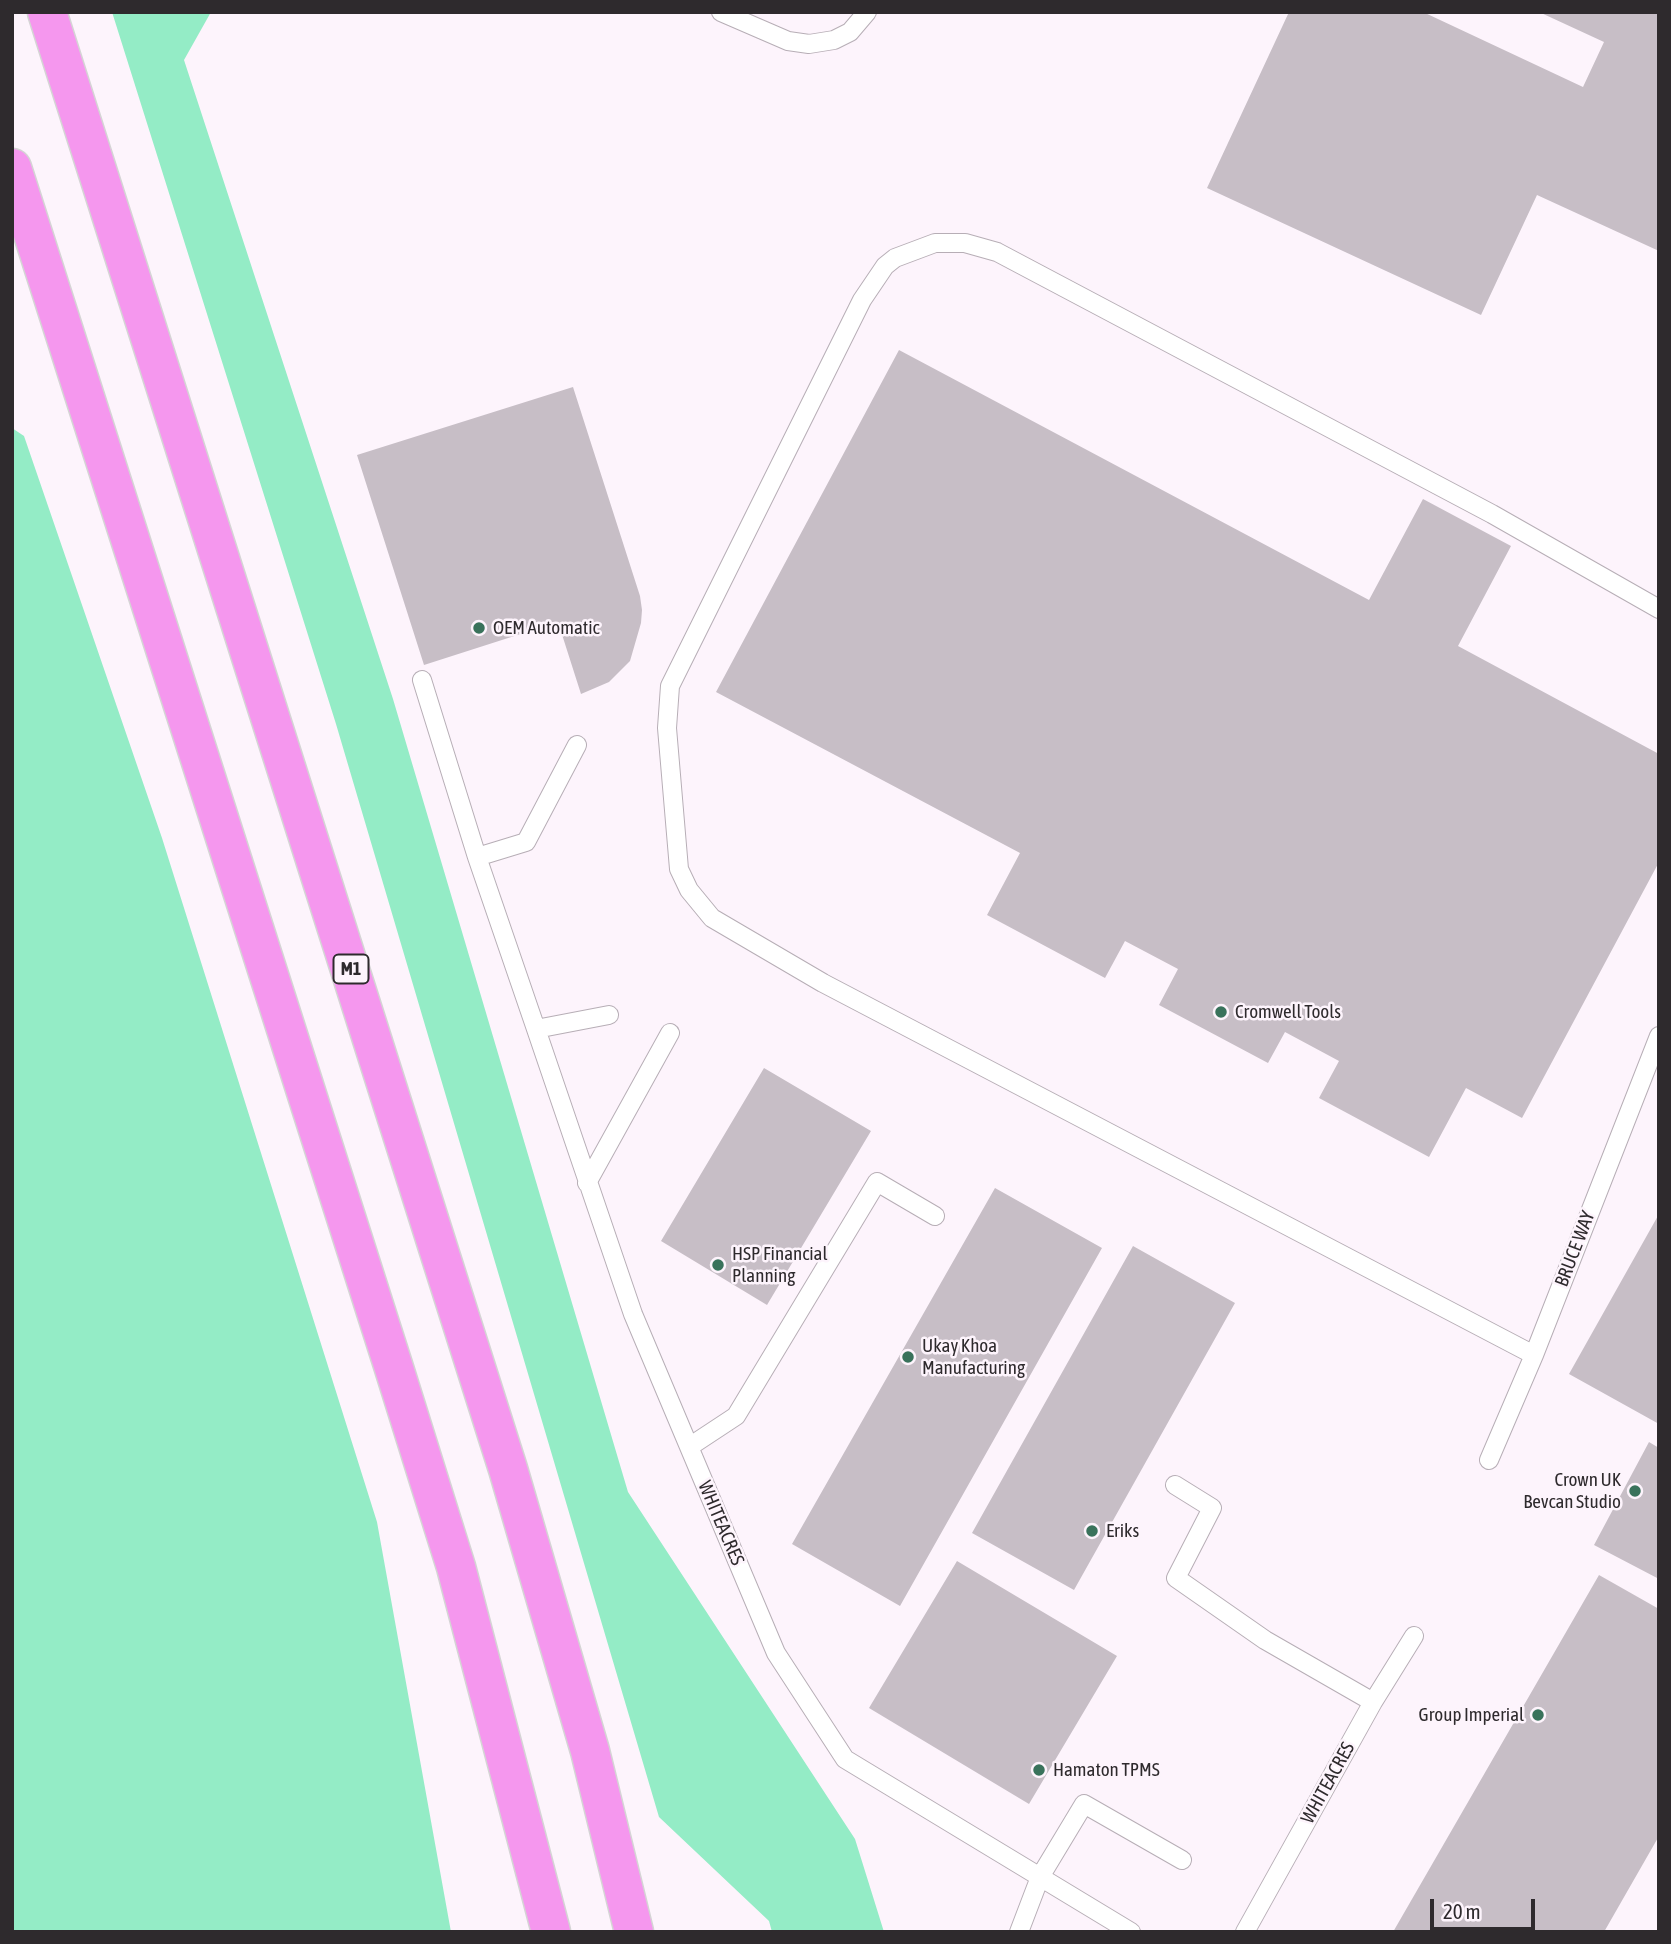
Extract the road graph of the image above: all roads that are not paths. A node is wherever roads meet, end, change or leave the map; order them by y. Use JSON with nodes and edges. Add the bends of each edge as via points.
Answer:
{"nodes":[{"id":1,"x":47,"y":12,"type":"edge"},
{"id":2,"x":721,"y":12,"type":"edge"},
{"id":3,"x":867,"y":12,"type":"edge"},
{"id":4,"x":12,"y":168,"type":"edge"},
{"id":5,"x":1659,"y":609,"type":"edge"},
{"id":6,"x":422,"y":680,"type":"dead end"},
{"id":7,"x":578,"y":745,"type":"dead end"},
{"id":8,"x":477,"y":858,"type":"junction"},
{"id":9,"x":609,"y":1015,"type":"dead end"},
{"id":10,"x":536,"y":1029,"type":"junction"},
{"id":11,"x":670,"y":1032,"type":"dead end"},
{"id":12,"x":1659,"y":1036,"type":"edge"},
{"id":13,"x":587,"y":1183,"type":"junction"},
{"id":14,"x":935,"y":1216,"type":"dead end"},
{"id":15,"x":1534,"y":1355,"type":"junction"},
{"id":16,"x":689,"y":1447,"type":"junction"},
{"id":17,"x":1489,"y":1460,"type":"dead end"},
{"id":18,"x":1175,"y":1485,"type":"dead end"},
{"id":19,"x":1414,"y":1636,"type":"dead end"},
{"id":20,"x":1373,"y":1702,"type":"junction"},
{"id":21,"x":1182,"y":1860,"type":"dead end"},
{"id":22,"x":1040,"y":1877,"type":"junction"},
{"id":23,"x":551,"y":1932,"type":"edge"},
{"id":24,"x":634,"y":1932,"type":"edge"},
{"id":25,"x":1020,"y":1932,"type":"edge"},
{"id":26,"x":1130,"y":1932,"type":"edge"},
{"id":27,"x":1245,"y":1932,"type":"edge"}],
"edges":[{"from":1,"to":24,"type":"highway","number":"M1","via":[[508,1469],[590,1751]]},
{"from":2,"to":3,"type":"lane","via":[[788,41],[809,44],[850,32]]},
{"from":4,"to":23,"type":"highway","via":[[456,1567]]},
{"from":5,"to":15,"type":"lane","via":[[1492,514],[997,252],[965,243],[935,243],[895,258],[862,300],[670,686],[667,728],[680,869],[689,890],[712,918],[823,983]]},
{"from":6,"to":8,"type":"lane","name":"WHITEACRES"},
{"from":7,"to":8,"type":"lane","via":[[526,842]]},
{"from":8,"to":10,"type":"lane","name":"WHITEACRES"},
{"from":9,"to":10,"type":"lane"},
{"from":10,"to":13,"type":"lane","name":"WHITEACRES"},
{"from":11,"to":13,"type":"lane"},
{"from":12,"to":15,"type":"lane","name":"BRUCE WAY"},
{"from":13,"to":16,"type":"lane","name":"WHITEACRES","via":[[633,1314]]},
{"from":14,"to":16,"type":"lane","via":[[877,1182],[736,1416]]},
{"from":15,"to":17,"type":"lane","name":"BRUCE WAY"},
{"from":16,"to":22,"type":"lane","name":"WHITEACRES","via":[[776,1653],[845,1759]]},
{"from":18,"to":20,"type":"lane","via":[[1212,1508],[1176,1578],[1265,1640]]},
{"from":19,"to":20,"type":"lane","name":"WHITEACRES"},
{"from":20,"to":27,"type":"lane","name":"WHITEACRES"},
{"from":21,"to":22,"type":"lane","via":[[1084,1804]]},
{"from":22,"to":25,"type":"lane"},
{"from":22,"to":26,"type":"lane","name":"WHITEACRES"}]}
